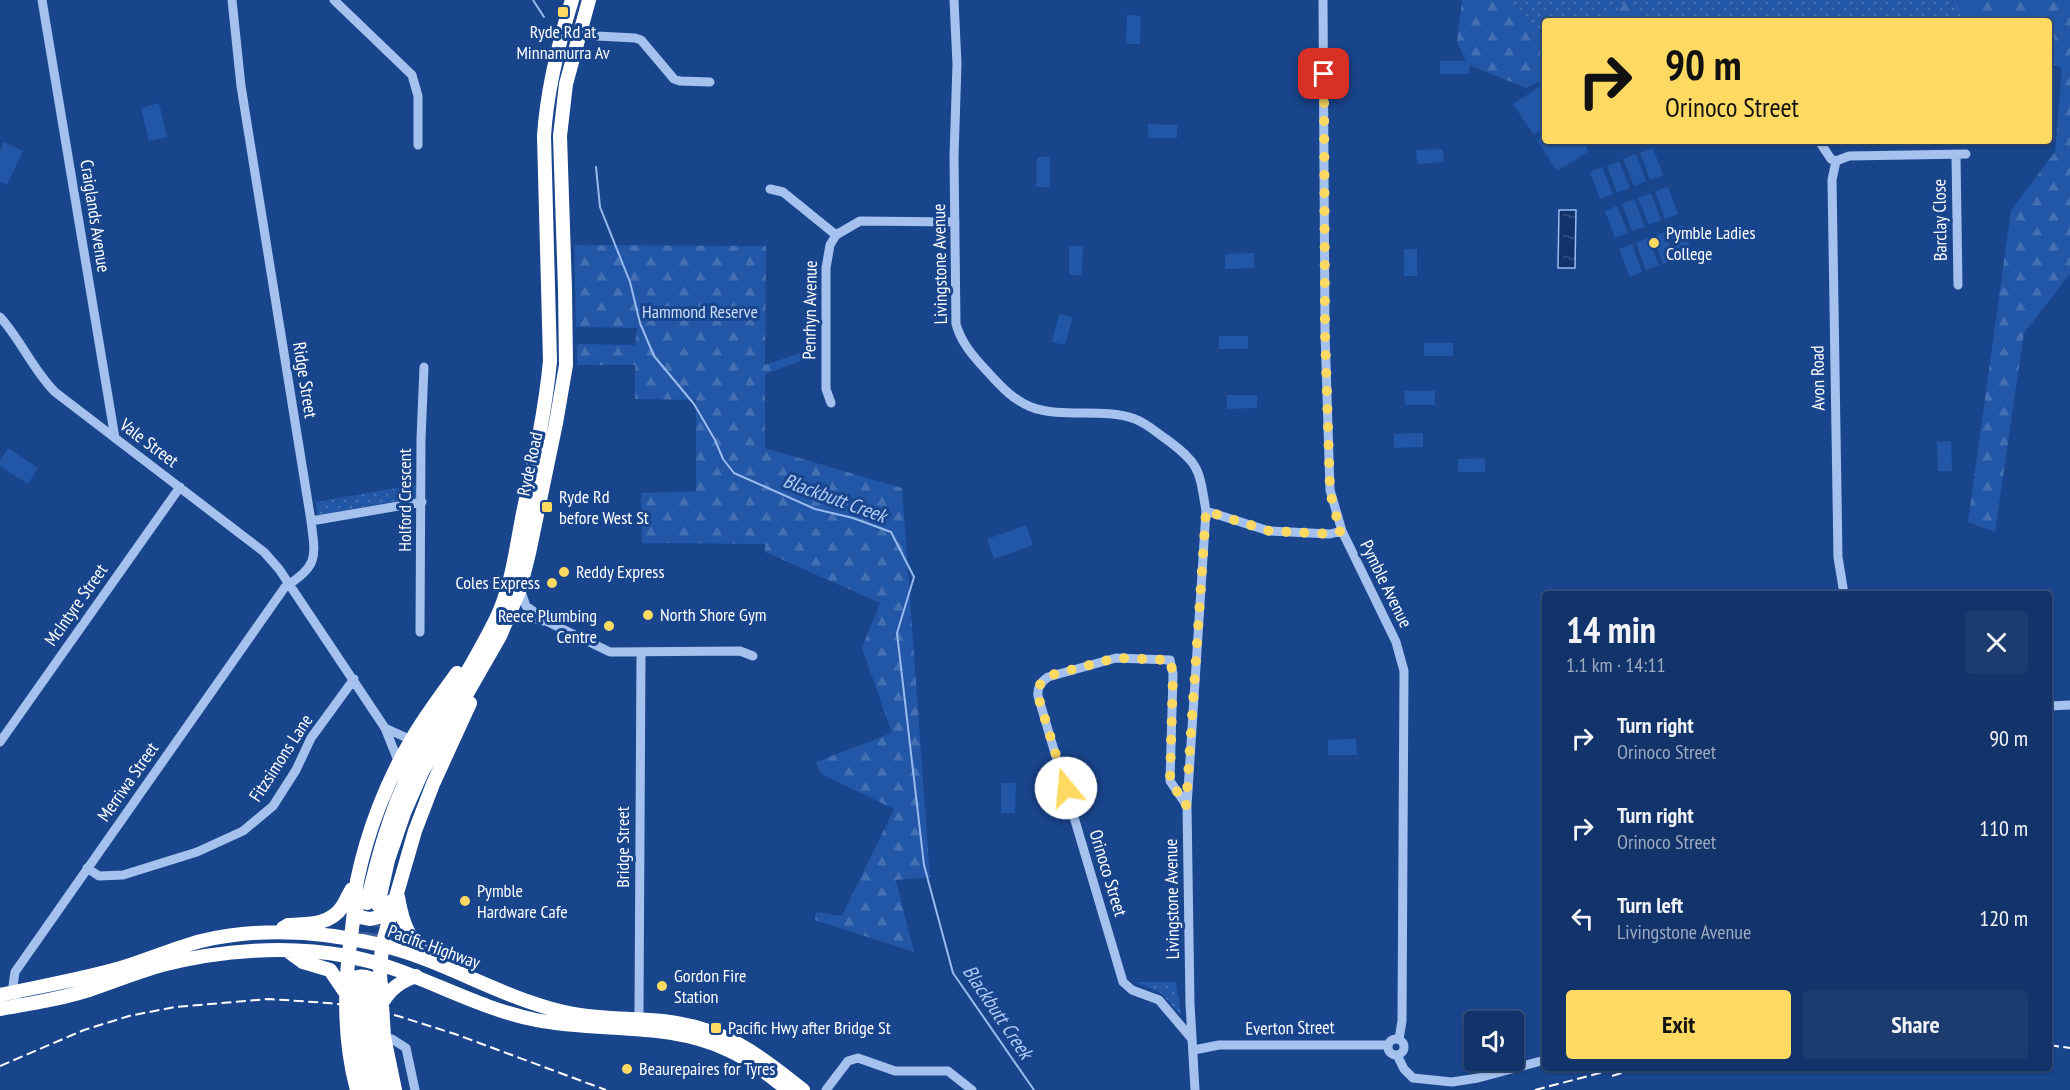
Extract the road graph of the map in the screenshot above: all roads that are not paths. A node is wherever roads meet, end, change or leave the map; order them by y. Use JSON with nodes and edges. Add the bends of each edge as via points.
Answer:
{"nodes":[{"id":1,"x":42,"y":0,"type":"edge"},
{"id":2,"x":232,"y":0,"type":"edge"},
{"id":3,"x":334,"y":0,"type":"edge"},
{"id":4,"x":572,"y":0,"type":"edge"},
{"id":5,"x":589,"y":0,"type":"edge"},
{"id":6,"x":954,"y":0,"type":"edge"},
{"id":7,"x":1323,"y":0,"type":"edge"},
{"id":8,"x":578,"y":35,"type":"junction"},
{"id":9,"x":710,"y":82,"type":"dead end"},
{"id":10,"x":1822,"y":144,"type":"edge"},
{"id":11,"x":418,"y":145,"type":"dead end"},
{"id":12,"x":1836,"y":161,"type":"junction"},
{"id":13,"x":770,"y":189,"type":"dead end"},
{"id":14,"x":955,"y":222,"type":"junction"},
{"id":15,"x":836,"y":236,"type":"junction"},
{"id":16,"x":1958,"y":285,"type":"dead end"},
{"id":17,"x":1,"y":320,"type":"edge"},
{"id":18,"x":424,"y":368,"type":"dead end"},
{"id":19,"x":831,"y":403,"type":"dead end"},
{"id":20,"x":115,"y":438,"type":"junction"},
{"id":21,"x":180,"y":488,"type":"junction"},
{"id":22,"x":422,"y":502,"type":"junction"},
{"id":23,"x":1206,"y":511,"type":"junction"},
{"id":24,"x":311,"y":521,"type":"junction"},
{"id":25,"x":1342,"y":531,"type":"junction"},
{"id":26,"x":290,"y":584,"type":"junction"},
{"id":27,"x":520,"y":589,"type":"junction"},
{"id":28,"x":1844,"y":591,"type":"edge"},
{"id":29,"x":502,"y":618,"type":"junction"},
{"id":30,"x":548,"y":622,"type":"junction"},
{"id":31,"x":420,"y":632,"type":"dead end"},
{"id":32,"x":500,"y":636,"type":"junction"},
{"id":33,"x":641,"y":653,"type":"junction"},
{"id":34,"x":753,"y":656,"type":"dead end"},
{"id":35,"x":354,"y":679,"type":"junction"},
{"id":36,"x":2070,"y":705,"type":"edge"},
{"id":37,"x":2052,"y":706,"type":"edge"},
{"id":38,"x":385,"y":728,"type":"junction"},
{"id":39,"x":4,"y":729,"type":"edge"},
{"id":40,"x":412,"y":738,"type":"junction"},
{"id":41,"x":0,"y":742,"type":"edge"},
{"id":42,"x":399,"y":763,"type":"junction"},
{"id":43,"x":1186,"y":806,"type":"junction"},
{"id":44,"x":87,"y":868,"type":"junction"},
{"id":45,"x":357,"y":880,"type":"junction"},
{"id":46,"x":397,"y":894,"type":"junction"},
{"id":47,"x":366,"y":905,"type":"junction"},
{"id":48,"x":278,"y":932,"type":"junction"},
{"id":49,"x":351,"y":939,"type":"junction"},
{"id":50,"x":382,"y":945,"type":"junction"},
{"id":51,"x":287,"y":951,"type":"junction"},
{"id":52,"x":348,"y":956,"type":"junction"},
{"id":53,"x":380,"y":964,"type":"junction"},
{"id":54,"x":446,"y":969,"type":"junction"},
{"id":55,"x":416,"y":976,"type":"junction"},
{"id":56,"x":363,"y":988,"type":"junction"},
{"id":57,"x":14,"y":992,"type":"junction"},
{"id":58,"x":0,"y":995,"type":"edge"},
{"id":59,"x":382,"y":1003,"type":"junction"},
{"id":60,"x":17,"y":1006,"type":"junction"},
{"id":61,"x":0,"y":1009,"type":"edge"},
{"id":62,"x":639,"y":1020,"type":"junction"},
{"id":63,"x":656,"y":1032,"type":"junction"},
{"id":64,"x":384,"y":1037,"type":"junction"},
{"id":65,"x":1192,"y":1039,"type":"junction"},
{"id":66,"x":1398,"y":1039,"type":"junction"},
{"id":67,"x":1388,"y":1045,"type":"junction"},
{"id":68,"x":1194,"y":1050,"type":"junction"},
{"id":69,"x":1397,"y":1055,"type":"junction"},
{"id":70,"x":1542,"y":1061,"type":"edge"},
{"id":71,"x":357,"y":1090,"type":"edge"},
{"id":72,"x":370,"y":1090,"type":"edge"},
{"id":73,"x":382,"y":1090,"type":"edge"},
{"id":74,"x":394,"y":1090,"type":"edge"},
{"id":75,"x":414,"y":1090,"type":"edge"},
{"id":76,"x":788,"y":1090,"type":"edge"},
{"id":77,"x":803,"y":1090,"type":"edge"},
{"id":78,"x":826,"y":1090,"type":"edge"},
{"id":79,"x":972,"y":1090,"type":"edge"},
{"id":80,"x":1195,"y":1090,"type":"edge"}],
"edges":[{"from":1,"to":20,"type":"street","name":"Craiglands Avenue"},
{"from":2,"to":24,"type":"street","name":"Ridge Street","via":[[241,86]]},
{"from":3,"to":11,"type":"street","via":[[412,75],[418,96]]},
{"from":4,"to":29,"type":"highway","name":"Ryde Road","via":[[552,69],[545,127],[550,361],[547,393]]},
{"from":5,"to":8,"type":"highway","name":"Ryde Road"},
{"from":6,"to":14,"type":"street","name":"Livingstone Avenue"},
{"from":7,"to":25,"type":"street","name":"Pymble Avenue","via":[[1330,490]]},
{"from":8,"to":9,"type":"street","via":[[635,38],[646,44],[674,79]]},
{"from":8,"to":27,"type":"highway","name":"Ryde Road","via":[[566,84],[560,136],[566,365]]},
{"from":10,"to":12,"type":"street"},
{"from":12,"to":16,"type":"street","name":"Barclay Close","via":[[1849,156],[1961,155]]},
{"from":12,"to":28,"type":"street","name":"Avon Road","via":[[1832,180],[1833,309],[1839,557]]},
{"from":13,"to":15,"type":"street","via":[[783,192]]},
{"from":14,"to":15,"type":"street","via":[[860,221]]},
{"from":14,"to":23,"type":"street","name":"Livingstone Avenue","via":[[956,324],[969,351],[1011,396],[1030,406],[1130,418],[1150,427],[1194,462]]},
{"from":15,"to":19,"type":"street","name":"Penrhyn Avenue","via":[[830,245],[826,268],[826,389]]},
{"from":17,"to":20,"type":"street","name":"Vale Street","via":[[18,338],[46,383]]},
{"from":18,"to":22,"type":"street","name":"Holford Crescent"},
{"from":20,"to":21,"type":"street","name":"Vale Street"},
{"from":21,"to":26,"type":"street","name":"Vale Street","via":[[264,552]]},
{"from":21,"to":39,"type":"street","name":"McIntyre Street"},
{"from":22,"to":24,"type":"street"},
{"from":22,"to":31,"type":"street","name":"Holford Crescent"},
{"from":23,"to":25,"type":"street","via":[[1269,531]]},
{"from":23,"to":43,"type":"street","name":"Livingstone Avenue"},
{"from":24,"to":26,"type":"street","name":"Ridge Street","via":[[313,560]]},
{"from":25,"to":66,"type":"street","name":"Pymble Avenue","via":[[1396,642],[1404,671],[1402,1021]]},
{"from":26,"to":35,"type":"street"},
{"from":26,"to":44,"type":"street","name":"Merriwa Street"},
{"from":27,"to":29,"type":"highway","name":"Ryde Road"},
{"from":27,"to":30,"type":"street","via":[[526,606]]},
{"from":29,"to":30,"type":"street","via":[[526,616]]},
{"from":29,"to":32,"type":"highway","name":"Ryde Road"},
{"from":29,"to":40,"type":"highway"},
{"from":29,"to":47,"type":"highway","name":"Ryde Road","via":[[411,771],[380,848]]},
{"from":30,"to":33,"type":"street","via":[[610,652]]},
{"from":32,"to":46,"type":"highway","via":[[422,812]]},
{"from":32,"to":47,"type":"highway","name":"Ryde Road","via":[[417,782]]},
{"from":33,"to":34,"type":"street","via":[[740,651]]},
{"from":33,"to":62,"type":"street","name":"Bridge Street"},
{"from":35,"to":38,"type":"street"},
{"from":35,"to":44,"type":"street","name":"Fitzsimons Lane","via":[[311,738],[273,806],[243,831],[197,852],[123,875],[99,876]]},
{"from":36,"to":37,"type":"street"},
{"from":38,"to":40,"type":"street"},
{"from":38,"to":42,"type":"street"},
{"from":39,"to":41,"type":"street","name":"McIntyre Street"},
{"from":40,"to":42,"type":"highway"},
{"from":42,"to":45,"type":"highway","via":[[374,822]]},
{"from":43,"to":65,"type":"street","name":"Livingstone Avenue"},
{"from":43,"to":65,"type":"street","name":"Orinoco Street","via":[[1170,780],[1170,660],[1105,660],[1044,680],[1038,696],[1124,982],[1132,990],[1159,1000]]},
{"from":44,"to":57,"type":"street","name":"Merriwa Street","via":[[15,972]]},
{"from":45,"to":47,"type":"highway"},
{"from":45,"to":48,"type":"highway","via":[[336,915],[315,923],[288,925]]},
{"from":46,"to":47,"type":"highway","via":[[379,917],[360,917]]},
{"from":46,"to":50,"type":"highway"},
{"from":46,"to":54,"type":"highway","via":[[402,919],[418,945]]},
{"from":47,"to":49,"type":"highway"},
{"from":48,"to":49,"type":"highway","name":"Pacific Highway"},
{"from":48,"to":57,"type":"highway","name":"Pacific Highway","via":[[211,939],[123,967]]},
{"from":49,"to":50,"type":"highway","name":"Pacific Highway"},
{"from":49,"to":52,"type":"highway"},
{"from":50,"to":53,"type":"highway"},
{"from":50,"to":54,"type":"highway","name":"Pacific Highway"},
{"from":51,"to":52,"type":"highway","name":"Pacific Highway"},
{"from":51,"to":56,"type":"highway"},
{"from":51,"to":60,"type":"highway","name":"Pacific Highway","via":[[237,953],[174,963],[70,995]]},
{"from":52,"to":53,"type":"highway","name":"Pacific Highway"},
{"from":52,"to":56,"type":"highway"},
{"from":53,"to":55,"type":"highway","name":"Pacific Highway"},
{"from":53,"to":56,"type":"highway"},
{"from":54,"to":62,"type":"highway","name":"Pacific Highway","via":[[540,1006],[592,1017]]},
{"from":55,"to":59,"type":"highway","via":[[394,987]]},
{"from":55,"to":63,"type":"highway","name":"Pacific Highway","via":[[469,999],[536,1020]]},
{"from":56,"to":59,"type":"highway"},
{"from":56,"to":71,"type":"highway","via":[[348,1045]]},
{"from":56,"to":72,"type":"highway","via":[[362,1048]]},
{"from":56,"to":73,"type":"highway"},
{"from":57,"to":58,"type":"highway","name":"Pacific Highway"},
{"from":57,"to":60,"type":"street","name":"Merriwa Street"},
{"from":59,"to":64,"type":"highway"},
{"from":60,"to":61,"type":"highway","name":"Pacific Highway"},
{"from":62,"to":63,"type":"street"},
{"from":62,"to":77,"type":"highway","name":"Pacific Highway","via":[[685,1025],[733,1040],[768,1061]]},
{"from":63,"to":76,"type":"highway","name":"Pacific Highway","via":[[686,1036],[726,1049]]},
{"from":64,"to":74,"type":"highway"},
{"from":64,"to":75,"type":"street","via":[[405,1048]]},
{"from":65,"to":68,"type":"street","name":"Livingstone Avenue"},
{"from":66,"to":67,"type":"street"},
{"from":66,"to":69,"type":"street","name":"Pymble Avenue","via":[[1404,1049]]},
{"from":67,"to":68,"type":"street","name":"Everton Street","via":[[1211,1045]]},
{"from":67,"to":69,"type":"street","via":[[1389,1052]]},
{"from":68,"to":80,"type":"street","name":"Livingstone Avenue"},
{"from":69,"to":70,"type":"street","via":[[1413,1078],[1452,1082]]},
{"from":78,"to":79,"type":"street","via":[[848,1061],[858,1058],[896,1071],[948,1071]]}]}
